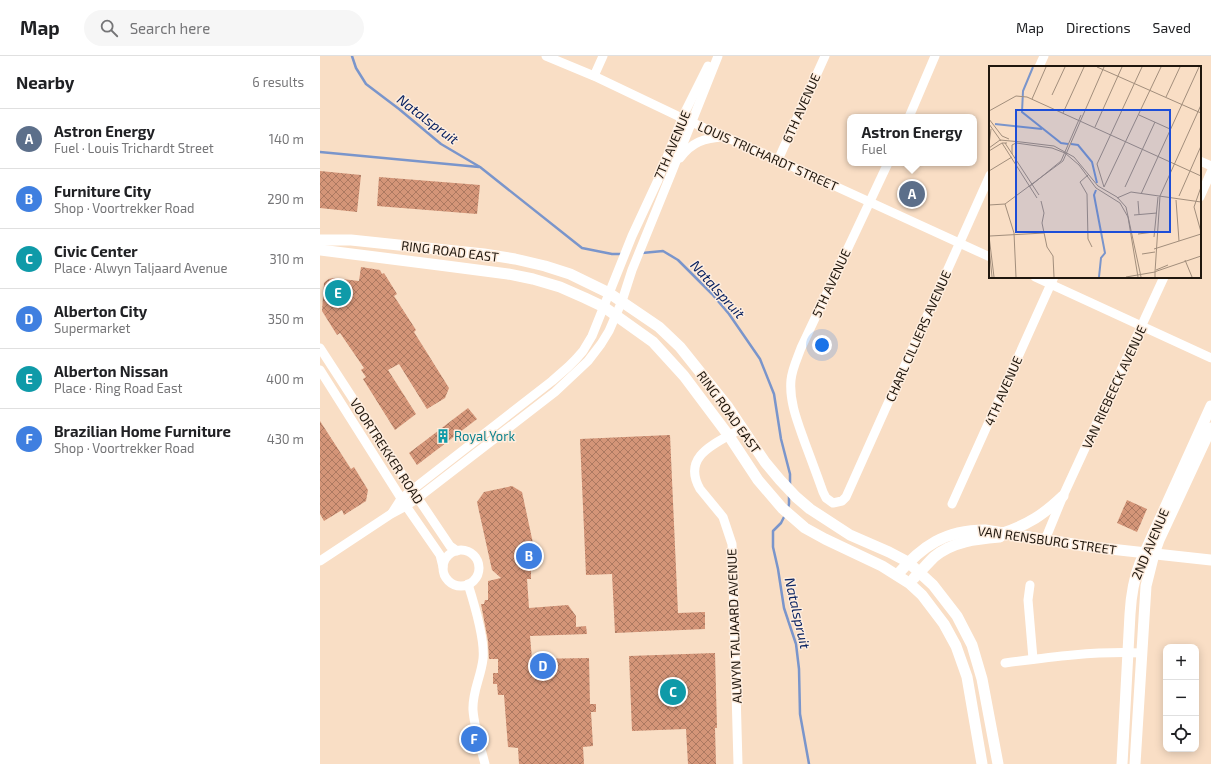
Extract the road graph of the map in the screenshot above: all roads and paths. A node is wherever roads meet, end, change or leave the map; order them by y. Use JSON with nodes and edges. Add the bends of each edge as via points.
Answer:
{"nodes":[{"id":1,"x":546,"y":56,"type":"edge"},
{"id":2,"x":603,"y":56,"type":"edge"},
{"id":3,"x":713,"y":56,"type":"edge"},
{"id":4,"x":718,"y":56,"type":"edge"},
{"id":5,"x":825,"y":56,"type":"edge"},
{"id":6,"x":935,"y":56,"type":"edge"},
{"id":7,"x":1044,"y":56,"type":"edge"},
{"id":8,"x":1039,"y":66,"type":"edge"},
{"id":9,"x":594,"y":76,"type":"junction"},
{"id":10,"x":910,"y":114,"type":"edge"},
{"id":11,"x":682,"y":118,"type":"junction"},
{"id":12,"x":692,"y":122,"type":"junction"},
{"id":13,"x":725,"y":137,"type":"junction"},
{"id":14,"x":778,"y":160,"type":"junction"},
{"id":15,"x":1201,"y":161,"type":"edge"},
{"id":16,"x":674,"y":166,"type":"junction"},
{"id":17,"x":887,"y":166,"type":"edge"},
{"id":18,"x":1211,"y":166,"type":"edge"},
{"id":19,"x":1211,"y":172,"type":"edge"},
{"id":20,"x":989,"y":177,"type":"edge"},
{"id":21,"x":1201,"y":195,"type":"edge"},
{"id":22,"x":869,"y":202,"type":"junction"},
{"id":23,"x":320,"y":235,"type":"edge"},
{"id":24,"x":351,"y":240,"type":"junction"},
{"id":25,"x":959,"y":244,"type":"junction"},
{"id":26,"x":321,"y":248,"type":"edge"},
{"id":27,"x":989,"y":257,"type":"edge"},
{"id":28,"x":1041,"y":278,"type":"edge"},
{"id":29,"x":1164,"y":278,"type":"edge"},
{"id":30,"x":1053,"y":280,"type":"edge"},
{"id":31,"x":609,"y":293,"type":"junction"},
{"id":32,"x":622,"y":301,"type":"junction"},
{"id":33,"x":604,"y":307,"type":"junction"},
{"id":34,"x":616,"y":315,"type":"junction"},
{"id":35,"x":1142,"y":326,"type":"junction"},
{"id":36,"x":320,"y":348,"type":"edge"},
{"id":37,"x":1211,"y":358,"type":"edge"},
{"id":38,"x":320,"y":370,"type":"edge"},
{"id":39,"x":1211,"y":406,"type":"edge"},
{"id":40,"x":361,"y":411,"type":"junction"},
{"id":41,"x":351,"y":419,"type":"junction"},
{"id":42,"x":742,"y":428,"type":"junction"},
{"id":43,"x":1211,"y":428,"type":"edge"},
{"id":44,"x":729,"y":436,"type":"junction"},
{"id":45,"x":412,"y":490,"type":"junction"},
{"id":46,"x":1063,"y":496,"type":"junction"},
{"id":47,"x":846,"y":497,"type":"joint"},
{"id":48,"x":418,"y":498,"type":"junction"},
{"id":49,"x":404,"y":503,"type":"junction"},
{"id":50,"x":952,"y":504,"type":"dead end"},
{"id":51,"x":1001,"y":534,"type":"junction"},
{"id":52,"x":1017,"y":536,"type":"junction"},
{"id":53,"x":1045,"y":540,"type":"junction"},
{"id":54,"x":457,"y":551,"type":"junction"},
{"id":55,"x":1149,"y":553,"type":"junction"},
{"id":56,"x":1211,"y":560,"type":"edge"},
{"id":57,"x":320,"y":561,"type":"edge"},
{"id":58,"x":908,"y":562,"type":"junction"},
{"id":59,"x":443,"y":567,"type":"junction"},
{"id":60,"x":920,"y":573,"type":"junction"},
{"id":61,"x":897,"y":575,"type":"junction"},
{"id":62,"x":909,"y":583,"type":"junction"},
{"id":63,"x":468,"y":584,"type":"junction"},
{"id":64,"x":1030,"y":585,"type":"dead end"},
{"id":65,"x":1128,"y":653,"type":"junction"},
{"id":66,"x":1141,"y":653,"type":"junction"},
{"id":67,"x":1033,"y":659,"type":"junction"},
{"id":68,"x":1005,"y":663,"type":"dead end"},
{"id":69,"x":485,"y":764,"type":"edge"},
{"id":70,"x":738,"y":764,"type":"edge"},
{"id":71,"x":982,"y":764,"type":"edge"},
{"id":72,"x":998,"y":764,"type":"edge"},
{"id":73,"x":1120,"y":764,"type":"edge"},
{"id":74,"x":1135,"y":764,"type":"edge"}],
"edges":[{"from":1,"to":9,"type":"street","name":"LOUIS TRICHARDT STREET"},
{"from":2,"to":9,"type":"street"},
{"from":3,"to":11,"type":"street","name":"7TH AVENUE"},
{"from":4,"to":12,"type":"street","name":"7TH AVENUE"},
{"from":5,"to":14,"type":"street","name":"6TH AVENUE"},
{"from":6,"to":10,"type":"street"},
{"from":7,"to":8,"type":"street"},
{"from":9,"to":11,"type":"street","name":"LOUIS TRICHARDT STREET"},
{"from":11,"to":12,"type":"street","name":"LOUIS TRICHARDT STREET"},
{"from":11,"to":31,"type":"street","name":"7TH AVENUE"},
{"from":12,"to":13,"type":"street","name":"LOUIS TRICHARDT STREET"},
{"from":12,"to":16,"type":"street","name":"7TH AVENUE"},
{"from":13,"to":14,"type":"street","name":"LOUIS TRICHARDT STREET"},
{"from":13,"to":16,"type":"street","via":[[709,138],[695,144]]},
{"from":14,"to":22,"type":"street","name":"LOUIS TRICHARDT STREET"},
{"from":15,"to":18,"type":"street"},
{"from":16,"to":32,"type":"street","name":"7TH AVENUE"},
{"from":17,"to":22,"type":"street","name":"5TH AVENUE"},
{"from":19,"to":21,"type":"street"},
{"from":20,"to":25,"type":"street","name":"CHARL CILLIERS AVENUE"},
{"from":22,"to":25,"type":"street","name":"LOUIS TRICHARDT STREET"},
{"from":22,"to":47,"type":"street","name":"5TH AVENUE","via":[[801,348],[791,381],[795,413],[826,498],[833,503]]},
{"from":23,"to":24,"type":"main road"},
{"from":24,"to":26,"type":"main road","name":"RING ROAD EAST"},
{"from":24,"to":31,"type":"main road","name":"RING ROAD EAST","via":[[516,259],[570,274]]},
{"from":25,"to":27,"type":"street","name":"LOUIS TRICHARDT STREET"},
{"from":25,"to":47,"type":"street","name":"CHARL CILLIERS AVENUE"},
{"from":26,"to":33,"type":"main road","name":"RING ROAD EAST","via":[[533,279],[560,287]]},
{"from":28,"to":30,"type":"street"},
{"from":29,"to":35,"type":"street","name":"VAN RIEBEECK AVENUE"},
{"from":30,"to":35,"type":"street"},
{"from":30,"to":50,"type":"street","name":"4TH AVENUE"},
{"from":31,"to":32,"type":"main road","name":"RING ROAD EAST"},
{"from":31,"to":33,"type":"street","name":"7TH AVENUE"},
{"from":32,"to":34,"type":"street","name":"7TH AVENUE"},
{"from":32,"to":42,"type":"main road","name":"RING ROAD EAST","via":[[659,327],[680,347]]},
{"from":33,"to":34,"type":"main road","name":"RING ROAD EAST"},
{"from":33,"to":45,"type":"street","name":"7TH AVENUE","via":[[588,343],[568,367]]},
{"from":34,"to":44,"type":"main road","name":"RING ROAD EAST","via":[[653,342],[684,376]]},
{"from":34,"to":48,"type":"street","name":"7TH AVENUE","via":[[599,348],[576,373],[543,402]]},
{"from":35,"to":37,"type":"street"},
{"from":35,"to":46,"type":"street","name":"VAN RIEBEECK AVENUE"},
{"from":36,"to":40,"type":"street","name":"VOORTREKKER ROAD"},
{"from":38,"to":41,"type":"street","name":"VOORTREKKER ROAD"},
{"from":39,"to":55,"type":"main road","name":"2ND AVENUE"},
{"from":40,"to":41,"type":"street"},
{"from":40,"to":45,"type":"street","name":"VOORTREKKER ROAD"},
{"from":41,"to":49,"type":"street","name":"VOORTREKKER ROAD"},
{"from":42,"to":44,"type":"street","name":"ALWYN TALJAARD AVENUE"},
{"from":42,"to":58,"type":"main road","name":"RING ROAD EAST","via":[[780,480],[810,509],[850,535]]},
{"from":43,"to":55,"type":"main road","name":"2ND AVENUE"},
{"from":44,"to":61,"type":"main road","name":"RING ROAD EAST","via":[[758,480],[782,508],[806,528]]},
{"from":44,"to":70,"type":"street","name":"ALWYN TALJAARD AVENUE","via":[[705,450],[699,457],[695,473],[700,489],[723,518],[732,544]]},
{"from":45,"to":48,"type":"street","name":"VOORTREKKER ROAD"},
{"from":45,"to":49,"type":"street","name":"7TH AVENUE"},
{"from":46,"to":51,"type":"main road","via":[[1032,521]]},
{"from":46,"to":53,"type":"street","name":"VAN RIEBEECK AVENUE"},
{"from":48,"to":49,"type":"street","name":"7TH AVENUE"},
{"from":48,"to":54,"type":"street","name":"VOORTREKKER ROAD","via":[[450,546]]},
{"from":49,"to":57,"type":"street","via":[[392,514]]},
{"from":49,"to":59,"type":"street","name":"VOORTREKKER ROAD","via":[[440,555]]},
{"from":51,"to":52,"type":"main road","name":"VAN RENSBURG STREET"},
{"from":51,"to":58,"type":"main road","name":"VAN RENSBURG STREET","via":[[971,530],[945,536]]},
{"from":52,"to":53,"type":"main road","name":"VAN RENSBURG STREET"},
{"from":52,"to":60,"type":"main road","via":[[961,542],[945,549]]},
{"from":53,"to":55,"type":"main road","name":"VAN RENSBURG STREET"},
{"from":54,"to":59,"type":"street","via":[[450,554]]},
{"from":54,"to":63,"type":"street","via":[[471,554],[479,566],[478,574]]},
{"from":55,"to":56,"type":"main road","name":"VAN RENSBURG STREET"},
{"from":55,"to":65,"type":"main road","name":"2ND AVENUE","via":[[1137,572],[1132,590]]},
{"from":55,"to":66,"type":"main road","name":"2ND AVENUE"},
{"from":58,"to":60,"type":"main road","name":"RING ROAD EAST"},
{"from":58,"to":61,"type":"main road","name":"VAN RENSBURG STREET"},
{"from":59,"to":63,"type":"street","via":[[448,580],[461,586]]},
{"from":60,"to":62,"type":"main road"},
{"from":60,"to":72,"type":"main road","name":"RING ROAD EAST","via":[[933,585],[957,616],[972,645],[982,679]]},
{"from":61,"to":62,"type":"main road","name":"RING ROAD EAST"},
{"from":62,"to":71,"type":"main road","name":"RING ROAD EAST","via":[[940,618],[956,646],[967,677]]},
{"from":63,"to":69,"type":"street","via":[[483,651],[473,711]]},
{"from":64,"to":67,"type":"street","via":[[1028,600]]},
{"from":65,"to":66,"type":"street"},
{"from":65,"to":67,"type":"street","via":[[1079,654]]},
{"from":65,"to":73,"type":"main road","name":"2ND AVENUE"},
{"from":66,"to":74,"type":"main road","name":"2ND AVENUE"},
{"from":67,"to":68,"type":"street"},
{"from":73,"to":74,"type":"street"}]}
